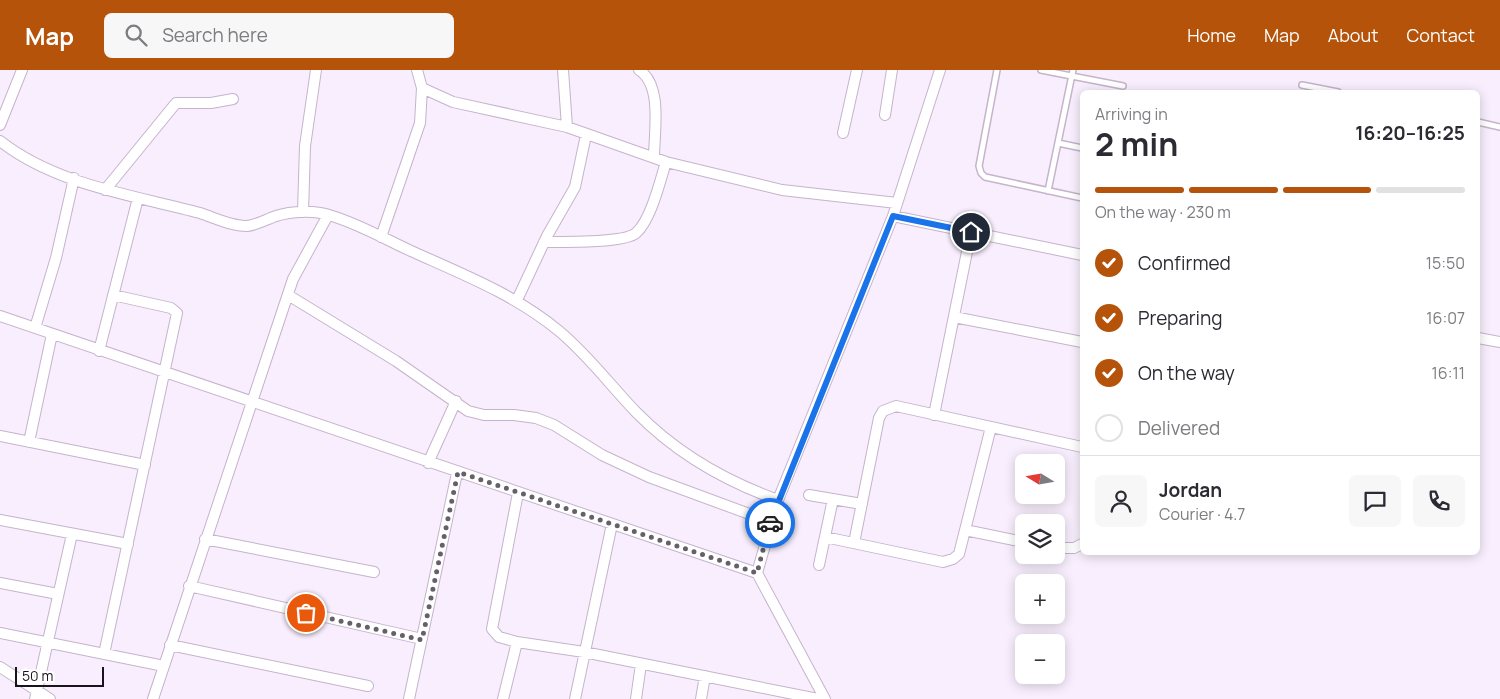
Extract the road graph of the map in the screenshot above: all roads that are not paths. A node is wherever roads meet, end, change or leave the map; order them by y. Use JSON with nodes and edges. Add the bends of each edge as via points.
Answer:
{"nodes":[{"id":1,"x":22,"y":70,"type":"edge"},
{"id":2,"x":316,"y":70,"type":"edge"},
{"id":3,"x":417,"y":70,"type":"edge"},
{"id":4,"x":563,"y":70,"type":"edge"},
{"id":5,"x":639,"y":70,"type":"edge"},
{"id":6,"x":857,"y":70,"type":"edge"},
{"id":7,"x":892,"y":70,"type":"edge"},
{"id":8,"x":940,"y":70,"type":"edge"},
{"id":9,"x":997,"y":70,"type":"edge"},
{"id":10,"x":1041,"y":70,"type":"edge"},
{"id":11,"x":1073,"y":70,"type":"edge"},
{"id":12,"x":1072,"y":76,"type":"junction"},
{"id":13,"x":1302,"y":85,"type":"dead end"},
{"id":14,"x":1123,"y":86,"type":"dead end"},
{"id":15,"x":422,"y":88,"type":"junction"},
{"id":16,"x":1328,"y":90,"type":"edge"},
{"id":17,"x":233,"y":99,"type":"dead end"},
{"id":18,"x":885,"y":115,"type":"dead end"},
{"id":19,"x":1480,"y":122,"type":"edge"},
{"id":20,"x":0,"y":125,"type":"edge"},
{"id":21,"x":1500,"y":126,"type":"edge"},
{"id":22,"x":568,"y":128,"type":"junction"},
{"id":23,"x":843,"y":133,"type":"dead end"},
{"id":24,"x":586,"y":135,"type":"junction"},
{"id":25,"x":0,"y":141,"type":"edge"},
{"id":26,"x":1058,"y":143,"type":"junction"},
{"id":27,"x":1080,"y":148,"type":"edge"},
{"id":28,"x":654,"y":158,"type":"junction"},
{"id":29,"x":666,"y":162,"type":"junction"},
{"id":30,"x":74,"y":178,"type":"junction"},
{"id":31,"x":105,"y":190,"type":"junction"},
{"id":32,"x":1048,"y":191,"type":"junction"},
{"id":33,"x":138,"y":198,"type":"junction"},
{"id":34,"x":1080,"y":198,"type":"edge"},
{"id":35,"x":897,"y":202,"type":"junction"},
{"id":36,"x":303,"y":212,"type":"junction"},
{"id":37,"x":328,"y":214,"type":"junction"},
{"id":38,"x":893,"y":216,"type":"junction"},
{"id":39,"x":971,"y":232,"type":"junction"},
{"id":40,"x":381,"y":237,"type":"junction"},
{"id":41,"x":544,"y":242,"type":"junction"},
{"id":42,"x":1080,"y":255,"type":"edge"},
{"id":43,"x":113,"y":295,"type":"junction"},
{"id":44,"x":288,"y":295,"type":"junction"},
{"id":45,"x":517,"y":300,"type":"junction"},
{"id":46,"x":0,"y":316,"type":"edge"},
{"id":47,"x":954,"y":317,"type":"junction"},
{"id":48,"x":35,"y":328,"type":"junction"},
{"id":49,"x":52,"y":334,"type":"junction"},
{"id":50,"x":1480,"y":338,"type":"edge"},
{"id":51,"x":1080,"y":342,"type":"edge"},
{"id":52,"x":1500,"y":342,"type":"edge"},
{"id":53,"x":99,"y":351,"type":"junction"},
{"id":54,"x":165,"y":373,"type":"junction"},
{"id":55,"x":456,"y":401,"type":"junction"},
{"id":56,"x":250,"y":403,"type":"junction"},
{"id":57,"x":934,"y":415,"type":"junction"},
{"id":58,"x":991,"y":427,"type":"junction"},
{"id":59,"x":0,"y":436,"type":"edge"},
{"id":60,"x":29,"y":442,"type":"junction"},
{"id":61,"x":1080,"y":446,"type":"edge"},
{"id":62,"x":428,"y":462,"type":"junction"},
{"id":63,"x":145,"y":465,"type":"junction"},
{"id":64,"x":458,"y":472,"type":"junction"},
{"id":65,"x":518,"y":493,"type":"junction"},
{"id":66,"x":809,"y":495,"type":"dead end"},
{"id":67,"x":833,"y":499,"type":"junction"},
{"id":68,"x":778,"y":500,"type":"junction"},
{"id":69,"x":862,"y":504,"type":"junction"},
{"id":70,"x":0,"y":520,"type":"edge"},
{"id":71,"x":771,"y":522,"type":"junction"},
{"id":72,"x":612,"y":524,"type":"junction"},
{"id":73,"x":965,"y":530,"type":"junction"},
{"id":74,"x":72,"y":534,"type":"junction"},
{"id":75,"x":825,"y":537,"type":"junction"},
{"id":76,"x":205,"y":539,"type":"junction"},
{"id":77,"x":1015,"y":540,"type":"edge"},
{"id":78,"x":854,"y":543,"type":"junction"},
{"id":79,"x":128,"y":544,"type":"junction"},
{"id":80,"x":1080,"y":545,"type":"edge"},
{"id":81,"x":1065,"y":548,"type":"edge"},
{"id":82,"x":819,"y":565,"type":"dead end"},
{"id":83,"x":374,"y":572,"type":"dead end"},
{"id":84,"x":757,"y":573,"type":"junction"},
{"id":85,"x":0,"y":583,"type":"edge"},
{"id":86,"x":189,"y":586,"type":"junction"},
{"id":87,"x":58,"y":594,"type":"junction"},
{"id":88,"x":0,"y":633,"type":"edge"},
{"id":89,"x":422,"y":640,"type":"junction"},
{"id":90,"x":517,"y":642,"type":"junction"},
{"id":91,"x":47,"y":643,"type":"junction"},
{"id":92,"x":170,"y":645,"type":"junction"},
{"id":93,"x":584,"y":652,"type":"junction"},
{"id":94,"x":104,"y":654,"type":"junction"},
{"id":95,"x":641,"y":664,"type":"junction"},
{"id":96,"x":164,"y":666,"type":"junction"},
{"id":97,"x":0,"y":668,"type":"edge"},
{"id":98,"x":705,"y":676,"type":"junction"},
{"id":99,"x":368,"y":686,"type":"dead end"},
{"id":100,"x":770,"y":694,"type":"edge"},
{"id":101,"x":36,"y":695,"type":"edge"},
{"id":102,"x":50,"y":699,"type":"edge"},
{"id":103,"x":153,"y":699,"type":"edge"},
{"id":104,"x":410,"y":699,"type":"edge"},
{"id":105,"x":503,"y":699,"type":"edge"},
{"id":106,"x":574,"y":699,"type":"edge"},
{"id":107,"x":636,"y":699,"type":"edge"},
{"id":108,"x":701,"y":699,"type":"edge"},
{"id":109,"x":818,"y":699,"type":"edge"},
{"id":110,"x":825,"y":699,"type":"edge"}],
"edges":[{"from":1,"to":20,"type":"street"},
{"from":2,"to":36,"type":"street","via":[[305,146]]},
{"from":3,"to":15,"type":"street"},
{"from":4,"to":22,"type":"street"},
{"from":5,"to":28,"type":"street","via":[[646,74],[654,90]]},
{"from":6,"to":23,"type":"street"},
{"from":7,"to":18,"type":"street"},
{"from":8,"to":35,"type":"street"},
{"from":9,"to":32,"type":"lane","via":[[978,166],[986,177]]},
{"from":10,"to":12,"type":"lane"},
{"from":11,"to":12,"type":"lane"},
{"from":12,"to":14,"type":"lane"},
{"from":12,"to":26,"type":"lane"},
{"from":13,"to":16,"type":"lane"},
{"from":15,"to":22,"type":"street","via":[[453,102]]},
{"from":15,"to":40,"type":"street","via":[[420,123]]},
{"from":17,"to":31,"type":"street","via":[[211,104],[176,103]]},
{"from":19,"to":21,"type":"lane"},
{"from":22,"to":24,"type":"street"},
{"from":24,"to":28,"type":"street"},
{"from":24,"to":41,"type":"street","via":[[575,187]]},
{"from":25,"to":30,"type":"street","via":[[27,160]]},
{"from":26,"to":27,"type":"lane"},
{"from":26,"to":32,"type":"lane"},
{"from":28,"to":29,"type":"street"},
{"from":29,"to":35,"type":"street","via":[[782,190]]},
{"from":29,"to":41,"type":"street","via":[[645,221],[635,234],[622,239]]},
{"from":30,"to":31,"type":"street"},
{"from":30,"to":48,"type":"street","via":[[56,258]]},
{"from":31,"to":33,"type":"street"},
{"from":32,"to":34,"type":"lane"},
{"from":33,"to":36,"type":"street","via":[[246,226],[278,215]]},
{"from":33,"to":43,"type":"street"},
{"from":35,"to":38,"type":"street"},
{"from":36,"to":37,"type":"street"},
{"from":37,"to":40,"type":"street"},
{"from":37,"to":44,"type":"street"},
{"from":38,"to":39,"type":"street"},
{"from":38,"to":68,"type":"street"},
{"from":39,"to":42,"type":"street"},
{"from":39,"to":47,"type":"street"},
{"from":40,"to":45,"type":"street"},
{"from":41,"to":45,"type":"street"},
{"from":43,"to":53,"type":"street"},
{"from":43,"to":54,"type":"street","via":[[171,308],[178,313]]},
{"from":44,"to":55,"type":"street"},
{"from":44,"to":56,"type":"street"},
{"from":45,"to":68,"type":"street","via":[[560,331],[637,413],[672,443],[716,473]]},
{"from":46,"to":48,"type":"street"},
{"from":47,"to":51,"type":"street"},
{"from":47,"to":57,"type":"street"},
{"from":48,"to":49,"type":"street"},
{"from":49,"to":53,"type":"street"},
{"from":49,"to":60,"type":"street"},
{"from":50,"to":52,"type":"street"},
{"from":53,"to":54,"type":"street"},
{"from":54,"to":56,"type":"street"},
{"from":54,"to":63,"type":"street"},
{"from":55,"to":62,"type":"street"},
{"from":55,"to":71,"type":"street","via":[[468,411],[484,416],[514,415],[545,422],[602,455],[649,477]]},
{"from":56,"to":62,"type":"street"},
{"from":56,"to":76,"type":"street"},
{"from":57,"to":58,"type":"street"},
{"from":57,"to":69,"type":"street","via":[[896,406],[883,411]]},
{"from":58,"to":61,"type":"street"},
{"from":58,"to":73,"type":"street"},
{"from":59,"to":60,"type":"street"},
{"from":60,"to":63,"type":"street"},
{"from":62,"to":64,"type":"street"},
{"from":63,"to":79,"type":"street"},
{"from":64,"to":65,"type":"street"},
{"from":64,"to":89,"type":"street"},
{"from":65,"to":72,"type":"street"},
{"from":65,"to":90,"type":"street","via":[[492,628],[499,637]]},
{"from":66,"to":67,"type":"street"},
{"from":67,"to":69,"type":"street"},
{"from":67,"to":75,"type":"street"},
{"from":68,"to":71,"type":"street"},
{"from":69,"to":78,"type":"street"},
{"from":70,"to":74,"type":"street"},
{"from":71,"to":84,"type":"street"},
{"from":72,"to":84,"type":"street"},
{"from":72,"to":93,"type":"street"},
{"from":73,"to":77,"type":"street"},
{"from":73,"to":78,"type":"street","via":[[959,554],[942,562]]},
{"from":74,"to":79,"type":"street"},
{"from":74,"to":87,"type":"street"},
{"from":75,"to":78,"type":"street"},
{"from":75,"to":82,"type":"street"},
{"from":76,"to":83,"type":"street"},
{"from":76,"to":86,"type":"street"},
{"from":79,"to":94,"type":"street"},
{"from":80,"to":81,"type":"street"},
{"from":84,"to":110,"type":"street"},
{"from":85,"to":87,"type":"street"},
{"from":86,"to":89,"type":"street"},
{"from":86,"to":92,"type":"street"},
{"from":87,"to":91,"type":"street"},
{"from":88,"to":91,"type":"street"},
{"from":89,"to":104,"type":"street"},
{"from":90,"to":93,"type":"street"},
{"from":90,"to":105,"type":"street"},
{"from":91,"to":94,"type":"street"},
{"from":91,"to":101,"type":"street"},
{"from":92,"to":96,"type":"street"},
{"from":92,"to":99,"type":"street"},
{"from":93,"to":95,"type":"street"},
{"from":93,"to":106,"type":"street"},
{"from":94,"to":96,"type":"street"},
{"from":95,"to":98,"type":"street"},
{"from":95,"to":107,"type":"street"},
{"from":96,"to":103,"type":"street"},
{"from":97,"to":101,"type":"street"},
{"from":98,"to":100,"type":"street"},
{"from":98,"to":108,"type":"street"},
{"from":100,"to":109,"type":"street"},
{"from":101,"to":102,"type":"street"}]}
